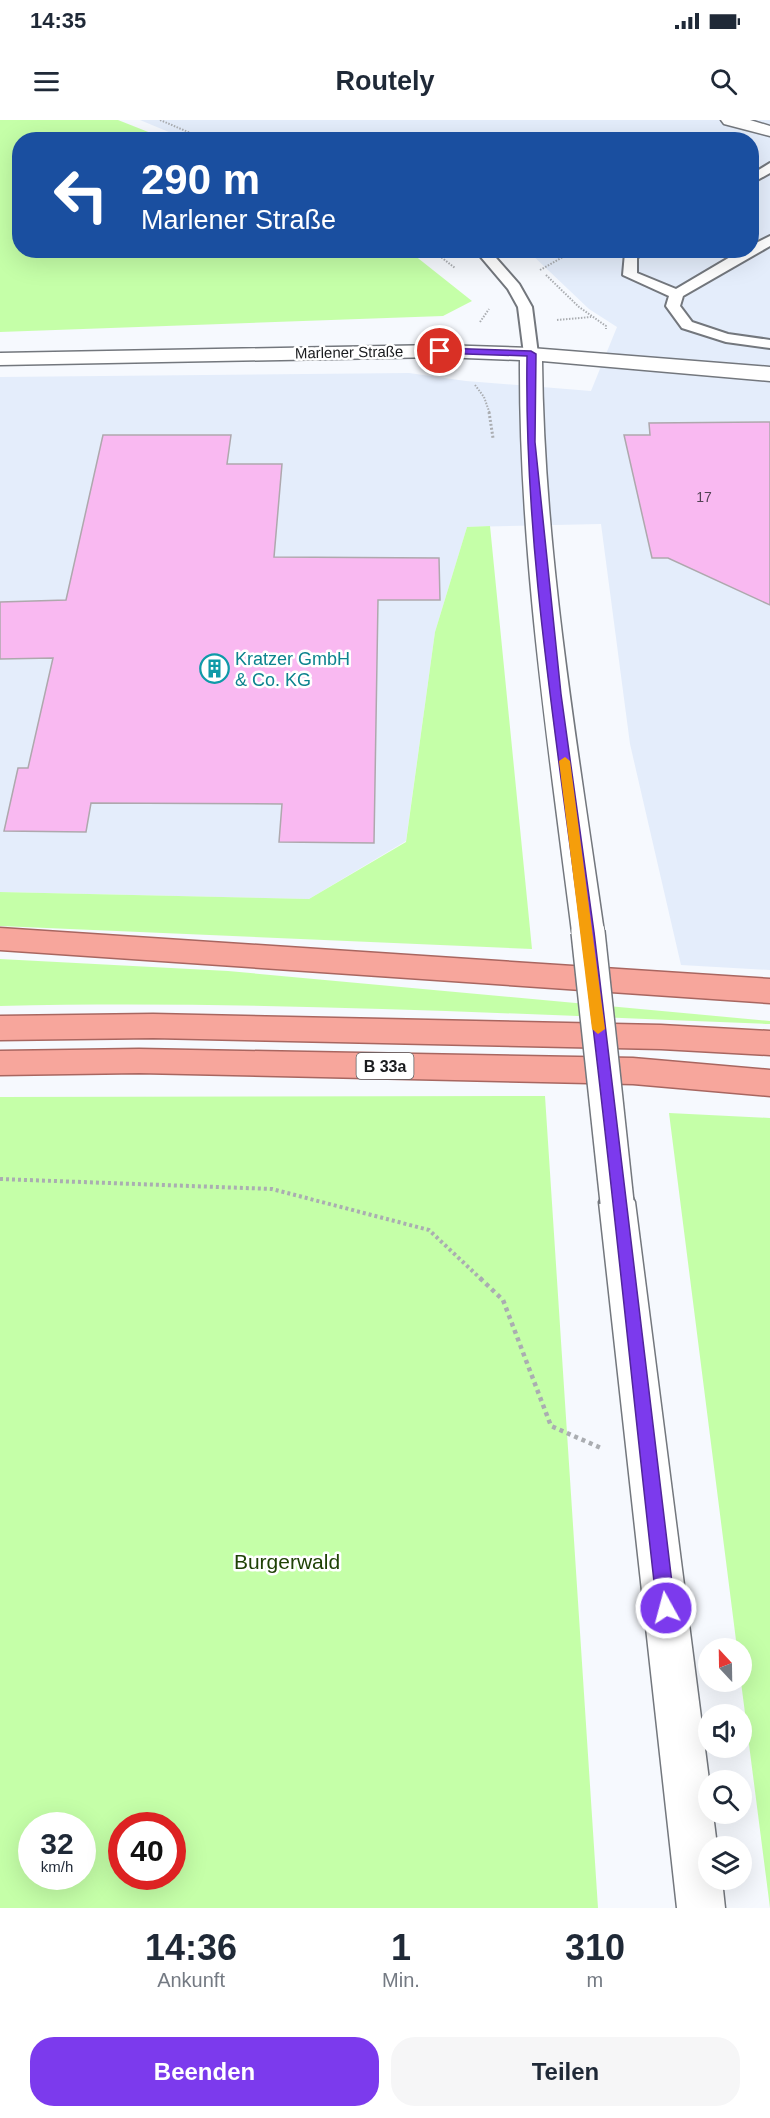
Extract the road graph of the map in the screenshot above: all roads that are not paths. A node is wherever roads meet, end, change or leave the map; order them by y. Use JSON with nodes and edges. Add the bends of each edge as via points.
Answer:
{"nodes":[{"id":1,"x":730,"y":120,"type":"edge"},
{"id":2,"x":770,"y":131,"type":"edge"},
{"id":3,"x":488,"y":258,"type":"edge"},
{"id":4,"x":630,"y":258,"type":"edge"},
{"id":5,"x":739,"y":258,"type":"edge"},
{"id":6,"x":677,"y":294,"type":"junction"},
{"id":7,"x":770,"y":344,"type":"edge"},
{"id":8,"x":531,"y":354,"type":"junction"},
{"id":9,"x":0,"y":359,"type":"edge"},
{"id":10,"x":770,"y":374,"type":"edge"},
{"id":11,"x":0,"y":939,"type":"edge"},
{"id":12,"x":770,"y":991,"type":"edge"},
{"id":13,"x":0,"y":1028,"type":"edge"},
{"id":14,"x":770,"y":1043,"type":"edge"},
{"id":15,"x":0,"y":1063,"type":"edge"},
{"id":16,"x":770,"y":1083,"type":"edge"},
{"id":17,"x":701,"y":1908,"type":"edge"}],
"edges":[{"from":1,"to":2,"type":"street"},
{"from":3,"to":8,"type":"lane","via":[[514,287],[525,307]]},
{"from":4,"to":6,"type":"lane","via":[[630,275]]},
{"from":5,"to":6,"type":"lane"},
{"from":6,"to":7,"type":"lane","via":[[673,306],[687,324],[726,338]]},
{"from":8,"to":9,"type":"street","name":"Marlener Straße","via":[[422,351]]},
{"from":8,"to":10,"type":"street","name":"Marlener Straße"},
{"from":8,"to":17,"type":"street","bridge":true,"via":[[531,442],[556,694],[588,932]]},
{"from":11,"to":12,"type":"highway"},
{"from":13,"to":14,"type":"highway","number":"B 33a","via":[[165,1026]]},
{"from":15,"to":16,"type":"highway","number":"B 33a","via":[[139,1061],[621,1071]]}]}
